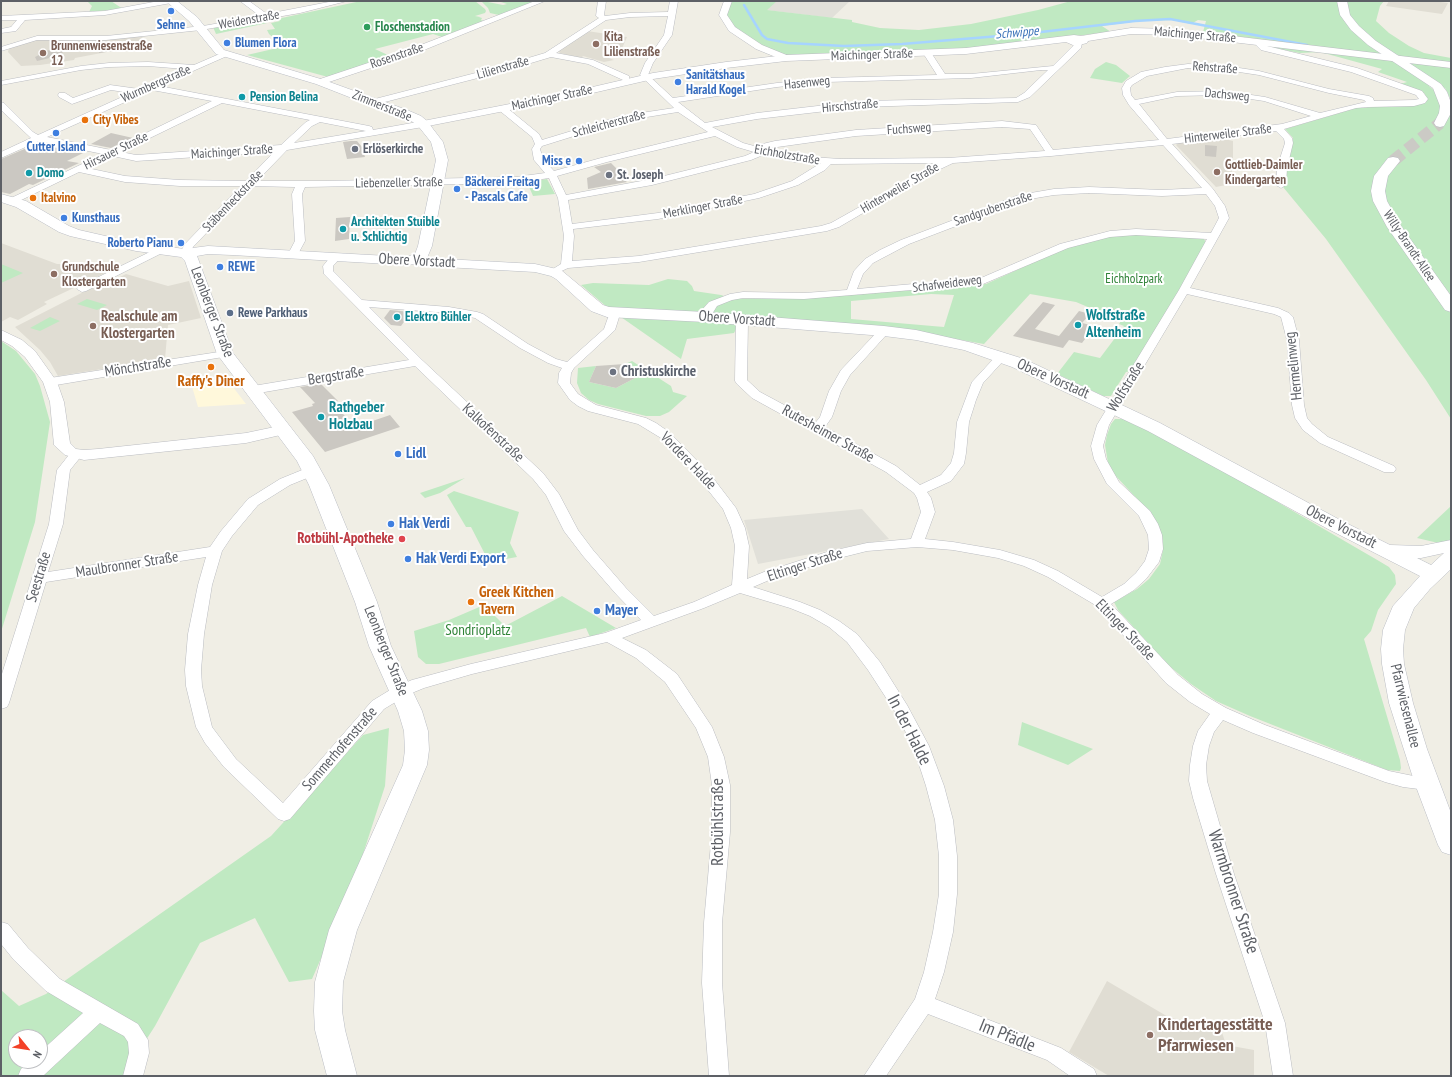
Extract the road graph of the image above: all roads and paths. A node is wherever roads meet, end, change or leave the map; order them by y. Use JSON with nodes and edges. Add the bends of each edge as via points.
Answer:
{"nodes":[{"id":1,"x":171,"y":1,"type":"edge"},
{"id":2,"x":244,"y":1,"type":"edge"},
{"id":3,"x":343,"y":1,"type":"edge"},
{"id":4,"x":541,"y":1,"type":"edge"},
{"id":5,"x":602,"y":1,"type":"edge"},
{"id":6,"x":674,"y":1,"type":"edge"},
{"id":7,"x":728,"y":1,"type":"edge"},
{"id":8,"x":1342,"y":1,"type":"edge"},
{"id":9,"x":328,"y":2,"type":"edge"},
{"id":10,"x":672,"y":14,"type":"junction"},
{"id":11,"x":266,"y":17,"type":"junction"},
{"id":12,"x":1,"y":18,"type":"edge"},
{"id":13,"x":21,"y":18,"type":"junction"},
{"id":14,"x":604,"y":18,"type":"junction"},
{"id":15,"x":201,"y":27,"type":"junction"},
{"id":16,"x":1,"y":31,"type":"edge"},
{"id":17,"x":1076,"y":40,"type":"junction"},
{"id":18,"x":1262,"y":42,"type":"junction"},
{"id":19,"x":1,"y":49,"type":"edge"},
{"id":20,"x":927,"y":53,"type":"junction"},
{"id":21,"x":224,"y":54,"type":"junction"},
{"id":22,"x":550,"y":54,"type":"junction"},
{"id":23,"x":786,"y":58,"type":"junction"},
{"id":24,"x":1396,"y":58,"type":"junction"},
{"id":25,"x":1451,"y":65,"type":"edge"},
{"id":26,"x":193,"y":67,"type":"junction"},
{"id":27,"x":1054,"y":68,"type":"junction"},
{"id":28,"x":943,"y":77,"type":"junction"},
{"id":29,"x":626,"y":78,"type":"dead end"},
{"id":30,"x":646,"y":78,"type":"junction"},
{"id":31,"x":320,"y":82,"type":"junction"},
{"id":32,"x":1,"y":83,"type":"edge"},
{"id":33,"x":150,"y":87,"type":"junction"},
{"id":34,"x":140,"y":92,"type":"junction"},
{"id":35,"x":1420,"y":93,"type":"joint"},
{"id":36,"x":62,"y":95,"type":"dead end"},
{"id":37,"x":220,"y":101,"type":"junction"},
{"id":38,"x":671,"y":101,"type":"junction"},
{"id":39,"x":374,"y":102,"type":"junction"},
{"id":40,"x":1132,"y":102,"type":"junction"},
{"id":41,"x":1368,"y":104,"type":"junction"},
{"id":42,"x":1,"y":105,"type":"edge"},
{"id":43,"x":999,"y":108,"type":"junction"},
{"id":44,"x":503,"y":109,"type":"junction"},
{"id":45,"x":680,"y":109,"type":"junction"},
{"id":46,"x":1320,"y":116,"type":"junction"},
{"id":47,"x":318,"y":120,"type":"junction"},
{"id":48,"x":1440,"y":123,"type":"tunnel mouth"},
{"id":49,"x":423,"y":124,"type":"junction"},
{"id":50,"x":1002,"y":124,"type":"junction"},
{"id":51,"x":703,"y":126,"type":"junction"},
{"id":52,"x":1278,"y":128,"type":"junction"},
{"id":53,"x":382,"y":131,"type":"junction"},
{"id":54,"x":715,"y":133,"type":"junction"},
{"id":55,"x":37,"y":138,"type":"junction"},
{"id":56,"x":1165,"y":142,"type":"junction"},
{"id":57,"x":539,"y":144,"type":"junction"},
{"id":58,"x":284,"y":148,"type":"junction"},
{"id":59,"x":758,"y":151,"type":"junction"},
{"id":60,"x":110,"y":153,"type":"junction"},
{"id":61,"x":1051,"y":153,"type":"junction"},
{"id":62,"x":1,"y":155,"type":"edge"},
{"id":63,"x":123,"y":156,"type":"junction"},
{"id":64,"x":951,"y":160,"type":"junction"},
{"id":65,"x":1393,"y":161,"type":"tunnel mouth"},
{"id":66,"x":828,"y":162,"type":"junction"},
{"id":67,"x":78,"y":169,"type":"junction"},
{"id":68,"x":90,"y":171,"type":"junction"},
{"id":69,"x":551,"y":174,"type":"junction"},
{"id":70,"x":438,"y":182,"type":"junction"},
{"id":71,"x":249,"y":184,"type":"junction"},
{"id":72,"x":301,"y":184,"type":"junction"},
{"id":73,"x":1281,"y":185,"type":"dead end"},
{"id":74,"x":1210,"y":192,"type":"junction"},
{"id":75,"x":562,"y":198,"type":"junction"},
{"id":76,"x":6,"y":200,"type":"edge"},
{"id":77,"x":568,"y":227,"type":"junction"},
{"id":78,"x":1215,"y":236,"type":"junction"},
{"id":79,"x":162,"y":249,"type":"junction"},
{"id":80,"x":185,"y":253,"type":"junction"},
{"id":81,"x":293,"y":254,"type":"junction"},
{"id":82,"x":336,"y":256,"type":"junction"},
{"id":83,"x":416,"y":259,"type":"junction"},
{"id":84,"x":559,"y":269,"type":"junction"},
{"id":85,"x":82,"y":289,"type":"dead end"},
{"id":86,"x":1184,"y":290,"type":"junction"},
{"id":87,"x":852,"y":293,"type":"junction"},
{"id":88,"x":361,"y":303,"type":"junction"},
{"id":89,"x":1451,"y":307,"type":"edge"},
{"id":90,"x":614,"y":314,"type":"junction"},
{"id":91,"x":705,"y":317,"type":"junction"},
{"id":92,"x":742,"y":320,"type":"junction"},
{"id":93,"x":884,"y":331,"type":"junction"},
{"id":94,"x":1,"y":334,"type":"edge"},
{"id":95,"x":225,"y":354,"type":"junction"},
{"id":96,"x":1001,"y":357,"type":"junction"},
{"id":97,"x":418,"y":362,"type":"junction"},
{"id":98,"x":569,"y":366,"type":"junction"},
{"id":99,"x":50,"y":382,"type":"junction"},
{"id":100,"x":254,"y":390,"type":"junction"},
{"id":101,"x":1114,"y":408,"type":"junction"},
{"id":102,"x":818,"y":428,"type":"junction"},
{"id":103,"x":284,"y":430,"type":"junction"},
{"id":104,"x":77,"y":454,"type":"junction"},
{"id":105,"x":1389,"y":469,"type":"dead end"},
{"id":106,"x":312,"y":471,"type":"junction"},
{"id":107,"x":919,"y":490,"type":"junction"},
{"id":108,"x":917,"y":543,"type":"junction"},
{"id":109,"x":1451,"y":546,"type":"edge"},
{"id":110,"x":1382,"y":548,"type":"junction"},
{"id":111,"x":214,"y":551,"type":"junction"},
{"id":112,"x":1451,"y":558,"type":"edge"},
{"id":113,"x":1433,"y":574,"type":"junction"},
{"id":114,"x":39,"y":578,"type":"junction"},
{"id":115,"x":739,"y":588,"type":"junction"},
{"id":116,"x":1102,"y":603,"type":"junction"},
{"id":117,"x":651,"y":621,"type":"junction"},
{"id":118,"x":609,"y":637,"type":"junction"},
{"id":119,"x":401,"y":691,"type":"junction"},
{"id":120,"x":1,"y":703,"type":"edge"},
{"id":121,"x":1220,"y":712,"type":"junction"},
{"id":122,"x":1426,"y":784,"type":"junction"},
{"id":123,"x":1451,"y":845,"type":"edge"},
{"id":124,"x":1,"y":930,"type":"edge"},
{"id":125,"x":924,"y":1003,"type":"junction"},
{"id":126,"x":98,"y":1012,"type":"junction"},
{"id":127,"x":28,"y":1076,"type":"edge"},
{"id":128,"x":133,"y":1076,"type":"edge"},
{"id":129,"x":342,"y":1076,"type":"edge"},
{"id":130,"x":719,"y":1076,"type":"edge"},
{"id":131,"x":874,"y":1076,"type":"edge"},
{"id":132,"x":1087,"y":1076,"type":"edge"},
{"id":133,"x":1283,"y":1076,"type":"edge"}],
"edges":[{"from":1,"to":13,"type":"street","via":[[78,15]]},
{"from":1,"to":15,"type":"main road"},
{"from":2,"to":11,"type":"street"},
{"from":3,"to":9,"type":"street","name":"Weidenstraße"},
{"from":4,"to":31,"type":"street","name":"Rosenstraße","via":[[416,50]]},
{"from":5,"to":14,"type":"street","via":[[600,16]]},
{"from":6,"to":10,"type":"street"},
{"from":7,"to":23,"type":"street","via":[[723,15],[732,29],[759,47]]},
{"from":8,"to":24,"type":"main road","via":[[1345,15],[1355,28],[1372,43]]},
{"from":9,"to":11,"type":"street","name":"Weidenstraße"},
{"from":10,"to":14,"type":"street"},
{"from":10,"to":30,"type":"street","via":[[668,35],[645,71]]},
{"from":11,"to":15,"type":"street","name":"Weidenstraße"},
{"from":12,"to":13,"type":"street"},
{"from":13,"to":16,"type":"street","via":[[14,27]]},
{"from":14,"to":22,"type":"street","name":"Lilienstraße"},
{"from":15,"to":19,"type":"street","name":"Weidenstraße","via":[[112,37],[40,37]]},
{"from":15,"to":21,"type":"main road"},
{"from":17,"to":18,"type":"street","name":"Maichinger Straße","via":[[1123,32],[1150,31]]},
{"from":17,"to":20,"type":"street","name":"Maichinger Straße"},
{"from":17,"to":27,"type":"street","name":"Hirschstraße","via":[[1078,46]]},
{"from":18,"to":24,"type":"street","name":"Maichinger Straße"},
{"from":18,"to":35,"type":"street","name":"Maichinger Straße","via":[[1260,45],[1266,49],[1349,69]]},
{"from":20,"to":23,"type":"street","name":"Maichinger Straße"},
{"from":20,"to":28,"type":"street"},
{"from":21,"to":26,"type":"street","name":"Wurmbergstraße"},
{"from":21,"to":31,"type":"main road","name":"Zimmerstraße"},
{"from":22,"to":29,"type":"street","via":[[590,62]]},
{"from":22,"to":39,"type":"street","name":"Lilienstraße"},
{"from":23,"to":30,"type":"street","name":"Maichinger Straße"},
{"from":24,"to":25,"type":"street","name":"Maichinger Straße"},
{"from":24,"to":48,"type":"main road","via":[[1431,81],[1441,92],[1446,106]]},
{"from":26,"to":32,"type":"street","via":[[109,65]]},
{"from":26,"to":33,"type":"street","name":"Wurmbergstraße"},
{"from":27,"to":28,"type":"street","name":"Hasenweg"},
{"from":27,"to":43,"type":"street","name":"Hirschstraße","via":[[1024,98]]},
{"from":28,"to":38,"type":"street","name":"Hasenweg","via":[[826,80]]},
{"from":30,"to":38,"type":"street","name":"Eichholzstraße"},
{"from":30,"to":44,"type":"street","name":"Maichinger Straße"},
{"from":31,"to":39,"type":"main road","name":"Zimmerstraße"},
{"from":33,"to":34,"type":"street","name":"Wurmbergstraße"},
{"from":33,"to":37,"type":"street"},
{"from":34,"to":36,"type":"street","via":[[110,87],[72,101]]},
{"from":34,"to":55,"type":"street","name":"Wurmbergstraße"},
{"from":35,"to":41,"type":"street","name":"Hinterweiler Straße","via":[[1424,99],[1418,102]]},
{"from":37,"to":47,"type":"street"},
{"from":37,"to":60,"type":"street","name":"Hirsauer Straße"},
{"from":38,"to":45,"type":"street","name":"Eichholzstraße"},
{"from":39,"to":49,"type":"main road","name":"Zimmerstraße"},
{"from":40,"to":41,"type":"street","name":"Rehstraße","via":[[1126,88],[1135,78],[1166,68],[1196,66],[1259,73],[1366,98],[1371,102]]},
{"from":40,"to":46,"type":"street","name":"Dachsweg","via":[[1177,94],[1224,93],[1265,100]]},
{"from":40,"to":56,"type":"street","name":"Rehstraße"},
{"from":41,"to":46,"type":"street","name":"Hinterweiler Straße"},
{"from":42,"to":55,"type":"street"},
{"from":43,"to":50,"type":"street"},
{"from":43,"to":51,"type":"street","name":"Hirschstraße","via":[[943,100],[854,105],[757,116]]},
{"from":44,"to":49,"type":"street","name":"Maichinger Straße"},
{"from":44,"to":57,"type":"street","via":[[536,136]]},
{"from":45,"to":51,"type":"street","name":"Eichholzstraße"},
{"from":45,"to":57,"type":"street","name":"Schleicherstraße","via":[[621,119]]},
{"from":46,"to":52,"type":"street","name":"Hinterweiler Straße"},
{"from":47,"to":53,"type":"street"},
{"from":47,"to":58,"type":"street","name":"Stäbenheckstraße","via":[[309,124]]},
{"from":49,"to":53,"type":"street","name":"Maichinger Straße"},
{"from":49,"to":70,"type":"main road","name":"Zimmerstraße","via":[[437,142],[441,153]]},
{"from":50,"to":59,"type":"street","name":"Fuchsweg","via":[[856,133],[783,142],[765,146]]},
{"from":50,"to":61,"type":"street","name":"Fuchsweg","via":[[1032,127]]},
{"from":51,"to":54,"type":"street","name":"Eichholzstraße"},
{"from":52,"to":56,"type":"street","name":"Hinterweiler Straße"},
{"from":52,"to":73,"type":"street","name":"Hinterweiler Straße","via":[[1288,138],[1289,143],[1282,168]]},
{"from":53,"to":58,"type":"street","name":"Maichinger Straße"},
{"from":54,"to":59,"type":"street","name":"Eichholzstraße"},
{"from":54,"to":69,"type":"street","name":"Liebenzeller Straße"},
{"from":55,"to":60,"type":"street","name":"Maichinger Straße"},
{"from":55,"to":62,"type":"street","name":"Wurmbergstraße"},
{"from":56,"to":61,"type":"street","name":"Hinterweiler Straße"},
{"from":56,"to":74,"type":"street","name":"Wolfstraße"},
{"from":57,"to":69,"type":"street","via":[[536,149],[540,160]]},
{"from":58,"to":63,"type":"street","name":"Maichinger Straße","via":[[150,158]]},
{"from":58,"to":71,"type":"street","name":"Stäbenheckstraße"},
{"from":59,"to":66,"type":"street","name":"Eichholzstraße","via":[[795,159]]},
{"from":59,"to":75,"type":"street","name":"Fuchsweg","via":[[748,158],[652,182]]},
{"from":60,"to":63,"type":"street","name":"Maichinger Straße"},
{"from":60,"to":67,"type":"street","name":"Hirsauer Straße"},
{"from":61,"to":64,"type":"street","name":"Hinterweiler Straße"},
{"from":63,"to":68,"type":"street","name":"Hirsauer Straße"},
{"from":64,"to":66,"type":"street","name":"Eichholzstraße"},
{"from":64,"to":84,"type":"street","name":"Hinterweiler Straße","via":[[823,230]]},
{"from":65,"to":89,"type":"main road","name":"Willy-Brandt-Allee","via":[[1381,176],[1378,191],[1385,214]]},
{"from":66,"to":77,"type":"street","name":"Merklinger Straße","via":[[795,183],[756,196],[658,216]]},
{"from":67,"to":68,"type":"street","name":"Liebenzeller Straße"},
{"from":67,"to":76,"type":"street","name":"Hirsauer Straße"},
{"from":68,"to":71,"type":"street","name":"Liebenzeller Straße","via":[[145,181]]},
{"from":69,"to":70,"type":"street","name":"Liebenzeller Straße","via":[[516,180]]},
{"from":69,"to":75,"type":"street"},
{"from":70,"to":72,"type":"street","name":"Liebenzeller Straße"},
{"from":70,"to":83,"type":"main road","name":"Zimmerstraße","via":[[426,246],[421,256]]},
{"from":71,"to":72,"type":"street","name":"Liebenzeller Straße"},
{"from":71,"to":80,"type":"street","name":"Stäbenheckstraße"},
{"from":72,"to":81,"type":"street","via":[[297,194],[300,241]]},
{"from":74,"to":78,"type":"street","name":"Wolfstraße","via":[[1220,206],[1224,218]]},
{"from":74,"to":87,"type":"street","name":"Sandgrubenstraße","via":[[1089,190],[1022,197],[884,252],[869,261],[858,273]]},
{"from":75,"to":77,"type":"street"},
{"from":76,"to":79,"type":"main road","name":"Obere Vorstadt","via":[[32,210],[64,229],[82,235],[136,247]]},
{"from":77,"to":84,"type":"street","via":[[569,241]]},
{"from":78,"to":86,"type":"street","name":"Wolfstraße"},
{"from":78,"to":87,"type":"street","name":"Schafweideweg","via":[[1148,232],[1110,234],[1064,246],[983,281]]},
{"from":79,"to":80,"type":"main road","name":"Obere Vorstadt"},
{"from":79,"to":85,"type":"street"},
{"from":80,"to":81,"type":"main road","name":"Obere Vorstadt","via":[[217,250]]},
{"from":80,"to":95,"type":"main road","name":"Leonberger Straße","via":[[192,259]]},
{"from":81,"to":82,"type":"main road","name":"Obere Vorstadt"},
{"from":82,"to":83,"type":"main road","name":"Obere Vorstadt","via":[[406,261]]},
{"from":82,"to":88,"type":"street","name":"Kalkofenstraße","via":[[328,266],[328,272]]},
{"from":83,"to":84,"type":"main road","name":"Obere Vorstadt","via":[[427,262]]},
{"from":84,"to":90,"type":"main road","name":"Obere Vorstadt","via":[[564,278],[597,308]]},
{"from":86,"to":101,"type":"street","name":"Wolfstraße"},
{"from":86,"to":105,"type":"street","name":"Hermelinweg","via":[[1278,311],[1285,315],[1293,340],[1298,406],[1307,427],[1324,440]]},
{"from":87,"to":91,"type":"street","name":"Schafweideweg","via":[[730,297],[713,304]]},
{"from":88,"to":97,"type":"street","name":"Kalkofenstraße"},
{"from":88,"to":98,"type":"street","via":[[473,314],[524,346],[552,361]]},
{"from":90,"to":91,"type":"main road","name":"Obere Vorstadt"},
{"from":90,"to":98,"type":"street","via":[[609,330]]},
{"from":91,"to":92,"type":"main road","name":"Obere Vorstadt"},
{"from":92,"to":93,"type":"main road","name":"Obere Vorstadt"},
{"from":92,"to":102,"type":"street","name":"Rutesheimer Straße","via":[[741,381],[756,395]]},
{"from":93,"to":96,"type":"main road","name":"Obere Vorstadt","via":[[941,340]]},
{"from":93,"to":102,"type":"street","via":[[845,373],[835,391],[826,417]]},
{"from":94,"to":99,"type":"street","via":[[30,354]]},
{"from":95,"to":99,"type":"street","name":"Mönchstraße"},
{"from":95,"to":100,"type":"main road","name":"Leonberger Straße"},
{"from":96,"to":101,"type":"main road","name":"Obere Vorstadt"},
{"from":96,"to":107,"type":"street","via":[[978,382],[970,400],[963,422],[957,464],[946,478]]},
{"from":97,"to":100,"type":"street","name":"Bergstraße"},
{"from":97,"to":117,"type":"street","name":"Kalkofenstraße","via":[[538,476],[552,494],[571,531],[588,553]]},
{"from":98,"to":115,"type":"street","name":"Vordere Halde","via":[[564,383],[574,398],[592,408],[652,426],[665,435],[692,462],[718,493],[733,516],[742,546]]},
{"from":99,"to":104,"type":"street","via":[[57,402],[62,445],[66,450]]},
{"from":100,"to":103,"type":"main road","name":"Leonberger Straße"},
{"from":101,"to":110,"type":"main road","name":"Obere Vorstadt"},
{"from":101,"to":116,"type":"street","name":"Wolfstraße","via":[[1103,425],[1098,446],[1099,457],[1114,484],[1145,514],[1155,535],[1156,549],[1152,562],[1141,576],[1129,587]]},
{"from":102,"to":107,"type":"street","name":"Rutesheimer Straße","via":[[891,469]]},
{"from":103,"to":104,"type":"street","via":[[246,438]]},
{"from":103,"to":106,"type":"main road","name":"Leonberger Straße"},
{"from":104,"to":114,"type":"street","name":"Seestraße","via":[[64,470],[56,524]]},
{"from":106,"to":111,"type":"street","via":[[285,482],[253,502]]},
{"from":106,"to":119,"type":"main road","name":"Leonberger Straße","via":[[366,602],[380,646]]},
{"from":107,"to":108,"type":"street","name":"Rutesheimer Straße","via":[[928,512]]},
{"from":108,"to":115,"type":"street","name":"Eltinger Straße","via":[[867,547],[827,556]]},
{"from":108,"to":116,"type":"street","name":"Eltinger Straße","via":[[979,550],[1029,563],[1079,588]]},
{"from":109,"to":110,"type":"main road","via":[[1421,552]]},
{"from":110,"to":113,"type":"main road","name":"Obere Vorstadt"},
{"from":111,"to":114,"type":"street","name":"Maulbronner Straße"},
{"from":111,"to":119,"type":"street","name":"Sommerhofenstraße","via":[[196,634],[193,670],[200,712],[211,739],[230,763],[284,814],[378,705]]},
{"from":112,"to":113,"type":"main road"},
{"from":113,"to":122,"type":"main road","name":"Pfarrwiesenallee","via":[[1404,606],[1396,624],[1392,644],[1393,664],[1401,703]]},
{"from":114,"to":120,"type":"street","name":"Seestraße"},
{"from":115,"to":117,"type":"street","via":[[700,605]]},
{"from":115,"to":125,"type":"street","name":"In der Halde","via":[[815,613],[852,638],[894,697],[927,759],[944,820],[948,856],[948,894],[943,932]]},
{"from":116,"to":121,"type":"street","name":"Eltinger Straße","via":[[1172,679],[1196,698]]},
{"from":117,"to":118,"type":"street"},
{"from":118,"to":119,"type":"street","via":[[471,669]]},
{"from":118,"to":130,"type":"street","name":"Rotbühlstraße","via":[[641,654],[671,678],[704,727],[716,757],[721,785],[721,832],[713,923],[712,983]]},
{"from":119,"to":129,"type":"main road","name":"Leonberger Straße","via":[[416,731],[415,764],[343,930],[329,982],[330,1030]]},
{"from":121,"to":122,"type":"street","name":"Eltinger Straße","via":[[1385,776]]},
{"from":121,"to":133,"type":"street","name":"Warmbronner Straße","via":[[1206,731],[1201,746],[1198,781],[1225,874],[1268,997],[1275,1023]]},
{"from":122,"to":123,"type":"main road","name":"Pfarrwiesenallee"},
{"from":124,"to":126,"type":"street","via":[[53,985]]},
{"from":125,"to":131,"type":"street","name":"In der Halde"},
{"from":125,"to":132,"type":"street","name":"Im Pfädle","via":[[1054,1054]]},
{"from":126,"to":127,"type":"street"},
{"from":126,"to":128,"type":"street","via":[[131,1030],[138,1040],[139,1053]]}]}
